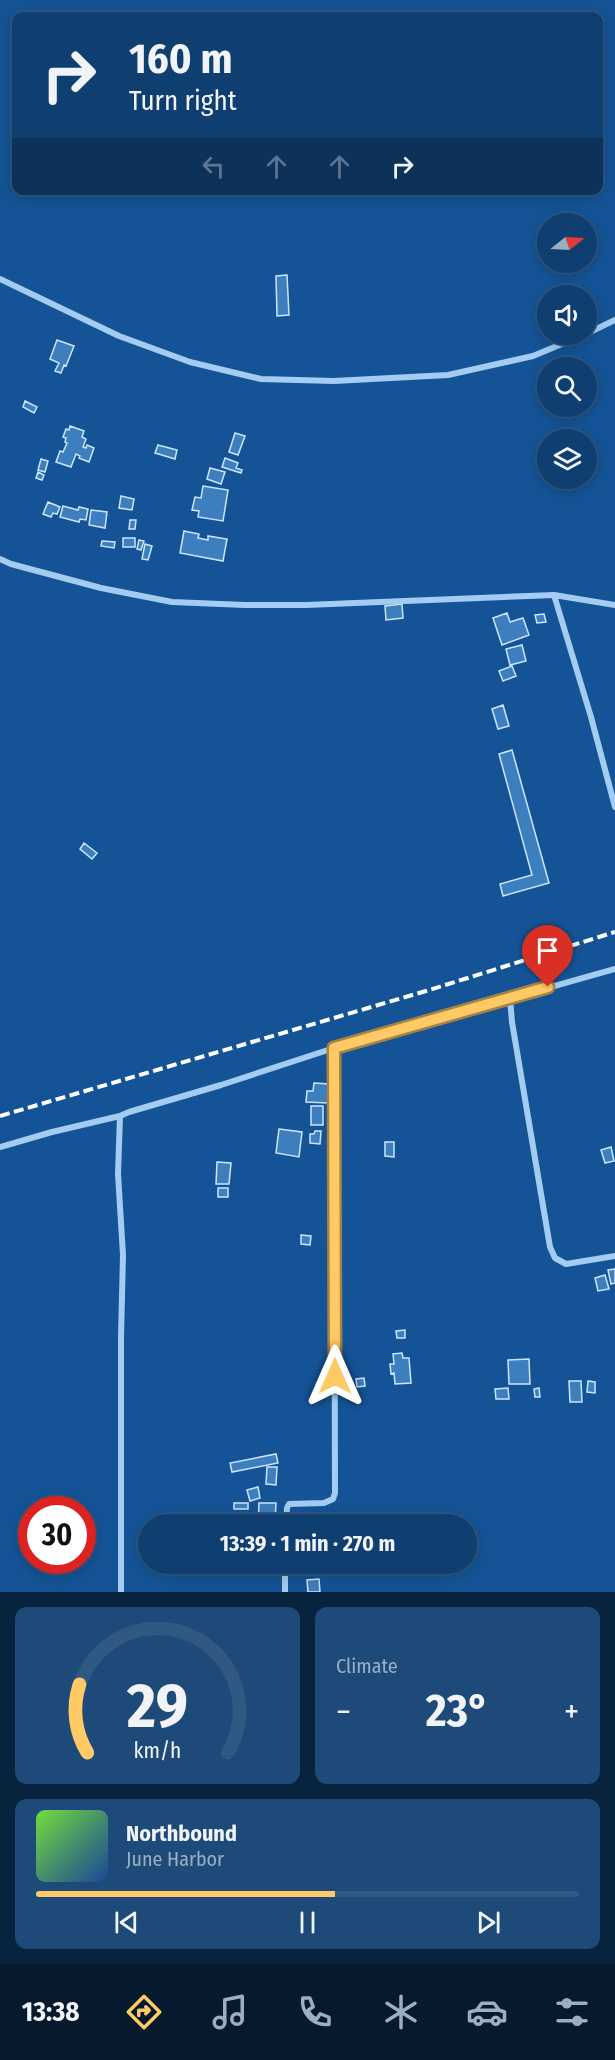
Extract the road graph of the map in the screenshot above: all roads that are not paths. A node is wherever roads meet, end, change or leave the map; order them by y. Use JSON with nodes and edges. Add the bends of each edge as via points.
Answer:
{"nodes":[{"id":1,"x":0,"y":279,"type":"edge"},
{"id":2,"x":615,"y":320,"type":"edge"},
{"id":3,"x":597,"y":329,"type":"edge"},
{"id":4,"x":560,"y":345,"type":"edge"},
{"id":5,"x":0,"y":559,"type":"edge"},
{"id":6,"x":554,"y":595,"type":"junction"},
{"id":7,"x":615,"y":605,"type":"edge"},
{"id":8,"x":615,"y":807,"type":"edge"},
{"id":9,"x":615,"y":969,"type":"edge"},
{"id":10,"x":510,"y":998,"type":"junction"},
{"id":11,"x":334,"y":1048,"type":"junction"},
{"id":12,"x":120,"y":1116,"type":"junction"},
{"id":13,"x":0,"y":1147,"type":"edge"},
{"id":14,"x":615,"y":1256,"type":"edge"},
{"id":15,"x":287,"y":1514,"type":"edge"},
{"id":16,"x":285,"y":1574,"type":"edge"},
{"id":17,"x":121,"y":1592,"type":"edge"},
{"id":18,"x":285,"y":1592,"type":"edge"}],
"edges":[{"from":1,"to":4,"type":"street","via":[[119,336],[190,362],[261,379],[334,381],[448,375],[533,356]]},
{"from":2,"to":3,"type":"street"},
{"from":5,"to":6,"type":"street","via":[[101,588],[172,602],[306,605]]},
{"from":6,"to":7,"type":"street"},
{"from":6,"to":8,"type":"street"},
{"from":9,"to":10,"type":"street"},
{"from":10,"to":11,"type":"street"},
{"from":10,"to":14,"type":"street","via":[[550,1247],[555,1258],[566,1264]]},
{"from":11,"to":12,"type":"street"},
{"from":11,"to":15,"type":"street","via":[[335,1493],[333,1499],[324,1503],[289,1504]]},
{"from":12,"to":13,"type":"street"},
{"from":12,"to":17,"type":"street"},
{"from":16,"to":18,"type":"street"}]}
